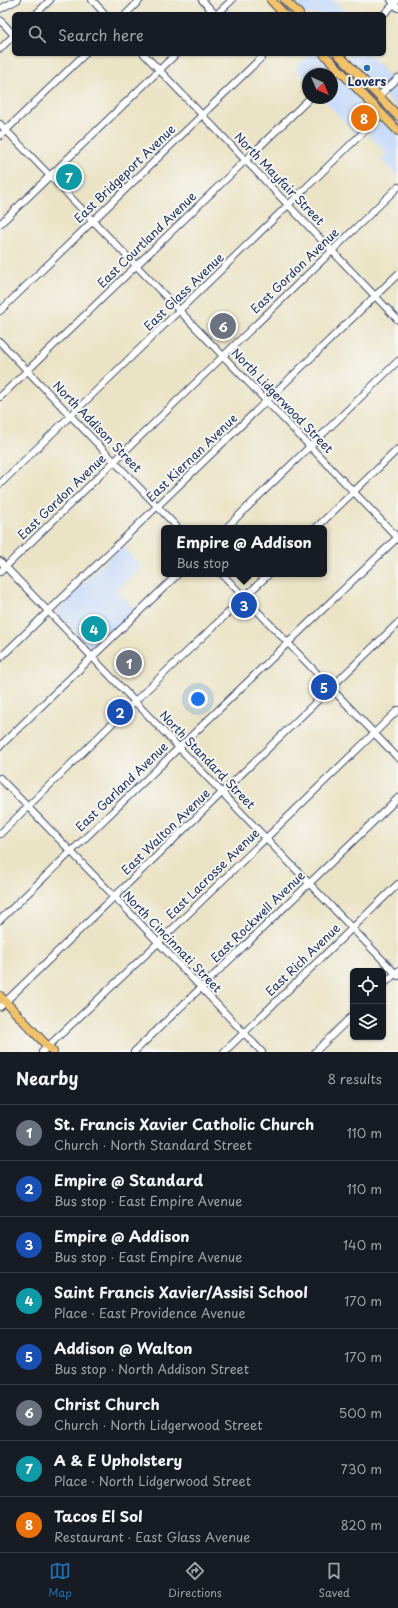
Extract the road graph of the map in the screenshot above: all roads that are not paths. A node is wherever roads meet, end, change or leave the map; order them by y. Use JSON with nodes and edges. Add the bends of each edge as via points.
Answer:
{"nodes":[{"id":1,"x":16,"y":0,"type":"edge"},
{"id":2,"x":50,"y":0,"type":"edge"},
{"id":3,"x":92,"y":0,"type":"edge"},
{"id":4,"x":140,"y":0,"type":"edge"},
{"id":5,"x":202,"y":0,"type":"edge"},
{"id":6,"x":232,"y":0,"type":"edge"},
{"id":7,"x":271,"y":0,"type":"edge"},
{"id":8,"x":287,"y":1,"type":"edge"},
{"id":9,"x":395,"y":3,"type":"edge"},
{"id":10,"x":0,"y":9,"type":"edge"},
{"id":11,"x":282,"y":11,"type":"edge"},
{"id":12,"x":38,"y":12,"type":"edge"},
{"id":13,"x":103,"y":12,"type":"edge"},
{"id":14,"x":128,"y":12,"type":"edge"},
{"id":15,"x":214,"y":12,"type":"edge"},
{"id":16,"x":218,"y":12,"type":"edge"},
{"id":17,"x":297,"y":12,"type":"edge"},
{"id":18,"x":386,"y":12,"type":"edge"},
{"id":19,"x":0,"y":20,"type":"edge"},
{"id":20,"x":12,"y":33,"type":"edge"},
{"id":21,"x":12,"y":37,"type":"edge"},
{"id":22,"x":0,"y":49,"type":"edge"},
{"id":23,"x":83,"y":56,"type":"edge"},
{"id":24,"x":146,"y":56,"type":"edge"},
{"id":25,"x":174,"y":56,"type":"edge"},
{"id":26,"x":263,"y":56,"type":"edge"},
{"id":27,"x":326,"y":56,"type":"edge"},
{"id":28,"x":341,"y":56,"type":"edge"},
{"id":29,"x":159,"y":70,"type":"junction"},
{"id":30,"x":339,"y":70,"type":"joint"},
{"id":31,"x":398,"y":78,"type":"edge"},
{"id":32,"x":348,"y":79,"type":"junction"},
{"id":33,"x":379,"y":96,"type":"junction"},
{"id":34,"x":304,"y":104,"type":"edge"},
{"id":35,"x":382,"y":114,"type":"junction"},
{"id":36,"x":202,"y":115,"type":"junction"},
{"id":37,"x":398,"y":116,"type":"edge"},
{"id":38,"x":398,"y":122,"type":"edge"},
{"id":39,"x":0,"y":124,"type":"edge"},
{"id":40,"x":6,"y":130,"type":"junction"},
{"id":41,"x":398,"y":131,"type":"edge"},
{"id":42,"x":0,"y":136,"type":"edge"},
{"id":43,"x":246,"y":160,"type":"junction"},
{"id":44,"x":50,"y":176,"type":"junction"},
{"id":45,"x":398,"y":187,"type":"edge"},
{"id":46,"x":289,"y":205,"type":"junction"},
{"id":47,"x":93,"y":220,"type":"junction"},
{"id":48,"x":0,"y":224,"type":"edge"},
{"id":49,"x":332,"y":251,"type":"junction"},
{"id":50,"x":136,"y":266,"type":"junction"},
{"id":51,"x":398,"y":274,"type":"edge"},
{"id":52,"x":375,"y":296,"type":"junction"},
{"id":53,"x":0,"y":311,"type":"edge"},
{"id":54,"x":180,"y":311,"type":"junction"},
{"id":55,"x":398,"y":320,"type":"edge"},
{"id":56,"x":0,"y":342,"type":"edge"},
{"id":57,"x":223,"y":356,"type":"junction"},
{"id":58,"x":398,"y":361,"type":"edge"},
{"id":59,"x":28,"y":371,"type":"junction"},
{"id":60,"x":0,"y":397,"type":"edge"},
{"id":61,"x":267,"y":401,"type":"junction"},
{"id":62,"x":71,"y":416,"type":"junction"},
{"id":63,"x":310,"y":447,"type":"junction"},
{"id":64,"x":398,"y":449,"type":"edge"},
{"id":65,"x":114,"y":462,"type":"junction"},
{"id":66,"x":0,"y":484,"type":"edge"},
{"id":67,"x":354,"y":492,"type":"junction"},
{"id":68,"x":158,"y":507,"type":"junction"},
{"id":69,"x":175,"y":525,"type":"edge"},
{"id":70,"x":229,"y":525,"type":"edge"},
{"id":71,"x":319,"y":525,"type":"edge"},
{"id":72,"x":398,"y":537,"type":"edge"},
{"id":73,"x":0,"y":561,"type":"edge"},
{"id":74,"x":5,"y":567,"type":"junction"},
{"id":75,"x":0,"y":572,"type":"edge"},
{"id":76,"x":175,"y":577,"type":"edge"},
{"id":77,"x":225,"y":577,"type":"edge"},
{"id":78,"x":266,"y":577,"type":"edge"},
{"id":79,"x":245,"y":597,"type":"junction"},
{"id":80,"x":48,"y":611,"type":"junction"},
{"id":81,"x":398,"y":623,"type":"edge"},
{"id":82,"x":288,"y":642,"type":"junction"},
{"id":83,"x":92,"y":657,"type":"junction"},
{"id":84,"x":0,"y":658,"type":"edge"},
{"id":85,"x":331,"y":687,"type":"junction"},
{"id":86,"x":135,"y":701,"type":"junction"},
{"id":87,"x":398,"y":710,"type":"edge"},
{"id":88,"x":374,"y":733,"type":"junction"},
{"id":89,"x":0,"y":746,"type":"edge"},
{"id":90,"x":179,"y":746,"type":"junction"},
{"id":91,"x":398,"y":758,"type":"edge"},
{"id":92,"x":0,"y":778,"type":"edge"},
{"id":93,"x":222,"y":792,"type":"junction"},
{"id":94,"x":398,"y":798,"type":"edge"},
{"id":95,"x":28,"y":807,"type":"junction"},
{"id":96,"x":0,"y":834,"type":"edge"},
{"id":97,"x":266,"y":837,"type":"junction"},
{"id":98,"x":71,"y":852,"type":"junction"},
{"id":99,"x":309,"y":883,"type":"junction"},
{"id":100,"x":398,"y":884,"type":"edge"},
{"id":101,"x":115,"y":897,"type":"junction"},
{"id":102,"x":0,"y":920,"type":"edge"},
{"id":103,"x":352,"y":928,"type":"junction"},
{"id":104,"x":158,"y":943,"type":"junction"},
{"id":105,"x":397,"y":973,"type":"edge"},
{"id":106,"x":386,"y":982,"type":"edge"},
{"id":107,"x":201,"y":987,"type":"junction"},
{"id":108,"x":2,"y":1002,"type":"edge"},
{"id":109,"x":350,"y":1018,"type":"edge"},
{"id":110,"x":244,"y":1033,"type":"junction"},
{"id":111,"x":48,"y":1050,"type":"edge"},
{"id":112,"x":134,"y":1052,"type":"edge"},
{"id":113,"x":224,"y":1052,"type":"edge"},
{"id":114,"x":262,"y":1052,"type":"edge"},
{"id":115,"x":314,"y":1052,"type":"edge"}],
"edges":[{"from":1,"to":10,"type":"street"},
{"from":2,"to":12,"type":"street"},
{"from":3,"to":13,"type":"street"},
{"from":4,"to":14,"type":"street"},
{"from":5,"to":15,"type":"street"},
{"from":6,"to":16,"type":"street"},
{"from":7,"to":11,"type":"main road"},
{"from":8,"to":11,"type":"street"},
{"from":8,"to":17,"type":"main road"},
{"from":9,"to":18,"type":"street"},
{"from":19,"to":20,"type":"street"},
{"from":21,"to":22,"type":"street"},
{"from":23,"to":40,"type":"street"},
{"from":24,"to":29,"type":"street","name":"North Mayfair Street"},
{"from":25,"to":29,"type":"street"},
{"from":26,"to":36,"type":"street","name":"East Bridgeport Avenue"},
{"from":27,"to":30,"type":"main road"},
{"from":28,"to":33,"type":"main road"},
{"from":29,"to":36,"type":"street","name":"North Mayfair Street"},
{"from":29,"to":44,"type":"street"},
{"from":30,"to":32,"type":"main road"},
{"from":31,"to":33,"type":"street"},
{"from":32,"to":33,"type":"main road","via":[[352,77],[372,97]]},
{"from":32,"to":35,"type":"main road"},
{"from":33,"to":37,"type":"main road"},
{"from":34,"to":43,"type":"street","name":"East Courtland Avenue"},
{"from":35,"to":38,"type":"main road","via":[[388,112]]},
{"from":35,"to":41,"type":"main road"},
{"from":35,"to":46,"type":"street","name":"East Glass Avenue"},
{"from":36,"to":43,"type":"street","name":"North Mayfair Street"},
{"from":36,"to":47,"type":"street","name":"East Bridgeport Avenue"},
{"from":39,"to":40,"type":"street","name":"North Lidgerwood Street"},
{"from":40,"to":42,"type":"street"},
{"from":40,"to":44,"type":"street","name":"North Lidgerwood Street"},
{"from":43,"to":46,"type":"street","name":"North Mayfair Street"},
{"from":43,"to":50,"type":"street","name":"East Courtland Avenue"},
{"from":44,"to":47,"type":"street","name":"North Lidgerwood Street"},
{"from":44,"to":48,"type":"street"},
{"from":45,"to":49,"type":"street","name":"East Gordon Avenue"},
{"from":46,"to":49,"type":"street","name":"North Mayfair Street"},
{"from":46,"to":54,"type":"street","name":"East Glass Avenue"},
{"from":47,"to":50,"type":"street","name":"North Lidgerwood Street"},
{"from":47,"to":53,"type":"street","name":"East Bridgeport Avenue"},
{"from":49,"to":52,"type":"street","name":"North Mayfair Street"},
{"from":49,"to":57,"type":"street","name":"East Gordon Avenue"},
{"from":50,"to":54,"type":"street","name":"North Lidgerwood Street"},
{"from":50,"to":59,"type":"street","name":"East Courtland Avenue"},
{"from":51,"to":52,"type":"street","name":"East Kiernan Avenue"},
{"from":52,"to":55,"type":"street","name":"North Mayfair Street"},
{"from":52,"to":61,"type":"street","name":"East Kiernan Avenue"},
{"from":54,"to":57,"type":"street","name":"North Lidgerwood Street"},
{"from":54,"to":62,"type":"street","name":"East Glass Avenue"},
{"from":56,"to":59,"type":"street","name":"North Addison Street"},
{"from":57,"to":61,"type":"street","name":"North Lidgerwood Street"},
{"from":57,"to":65,"type":"street","name":"East Gordon Avenue"},
{"from":58,"to":63,"type":"street"},
{"from":59,"to":60,"type":"street","name":"East Courtland Avenue"},
{"from":59,"to":62,"type":"street","name":"North Addison Street"},
{"from":61,"to":63,"type":"street","name":"North Lidgerwood Street"},
{"from":61,"to":68,"type":"street","name":"East Kiernan Avenue"},
{"from":62,"to":65,"type":"street","name":"North Addison Street"},
{"from":62,"to":66,"type":"street","name":"East Glass Avenue"},
{"from":63,"to":67,"type":"street","name":"North Lidgerwood Street"},
{"from":63,"to":70,"type":"street"},
{"from":64,"to":67,"type":"street"},
{"from":65,"to":68,"type":"street","name":"North Addison Street"},
{"from":65,"to":74,"type":"street","name":"East Gordon Avenue"},
{"from":67,"to":71,"type":"street"},
{"from":67,"to":72,"type":"street","name":"North Lidgerwood Street"},
{"from":68,"to":69,"type":"street","name":"North Addison Street"},
{"from":68,"to":80,"type":"street","name":"East Kiernan Avenue"},
{"from":72,"to":82,"type":"street","name":"East Garland Avenue"},
{"from":73,"to":74,"type":"street","name":"North Standard Street"},
{"from":74,"to":75,"type":"street","name":"East Gordon Avenue"},
{"from":74,"to":80,"type":"street","name":"North Standard Street"},
{"from":76,"to":83,"type":"street"},
{"from":77,"to":79,"type":"street"},
{"from":78,"to":79,"type":"street"},
{"from":79,"to":82,"type":"street"},
{"from":79,"to":86,"type":"street"},
{"from":80,"to":83,"type":"street","name":"North Standard Street"},
{"from":80,"to":84,"type":"street","name":"East Kiernan Avenue"},
{"from":81,"to":85,"type":"street","name":"East Walton Avenue"},
{"from":82,"to":85,"type":"street"},
{"from":82,"to":90,"type":"street","name":"East Garland Avenue"},
{"from":83,"to":86,"type":"street","name":"North Standard Street"},
{"from":83,"to":89,"type":"street"},
{"from":85,"to":88,"type":"street"},
{"from":85,"to":93,"type":"street","name":"East Walton Avenue"},
{"from":86,"to":90,"type":"street","name":"North Standard Street"},
{"from":86,"to":95,"type":"street"},
{"from":87,"to":88,"type":"street","name":"East Lacrosse Avenue"},
{"from":88,"to":91,"type":"street"},
{"from":88,"to":97,"type":"street","name":"East Lacrosse Avenue"},
{"from":90,"to":93,"type":"street","name":"North Standard Street"},
{"from":90,"to":98,"type":"street","name":"East Garland Avenue"},
{"from":92,"to":95,"type":"street","name":"North Cincinnati Street"},
{"from":93,"to":97,"type":"street","name":"North Standard Street"},
{"from":93,"to":101,"type":"street","name":"East Walton Avenue"},
{"from":94,"to":99,"type":"street","name":"East Rockwell Avenue"},
{"from":95,"to":96,"type":"street"},
{"from":95,"to":98,"type":"street","name":"North Cincinnati Street"},
{"from":97,"to":99,"type":"street","name":"North Standard Street"},
{"from":97,"to":104,"type":"street","name":"East Lacrosse Avenue"},
{"from":98,"to":101,"type":"street","name":"North Cincinnati Street"},
{"from":98,"to":102,"type":"street","name":"East Garland Avenue"},
{"from":99,"to":103,"type":"street","name":"North Standard Street"},
{"from":99,"to":107,"type":"street","name":"East Rockwell Avenue"},
{"from":100,"to":103,"type":"street","name":"East Rich Avenue"},
{"from":101,"to":104,"type":"street","name":"North Cincinnati Street"},
{"from":101,"to":108,"type":"street","name":"East Walton Avenue"},
{"from":103,"to":105,"type":"street","name":"North Standard Street"},
{"from":103,"to":110,"type":"street","name":"East Rich Avenue"},
{"from":104,"to":107,"type":"street","name":"North Cincinnati Street"},
{"from":104,"to":111,"type":"street","name":"East Lacrosse Avenue"},
{"from":105,"to":106,"type":"street"},
{"from":107,"to":110,"type":"street","name":"North Cincinnati Street"},
{"from":107,"to":112,"type":"street","name":"East Rockwell Avenue"},
{"from":108,"to":111,"type":"main road"},
{"from":109,"to":115,"type":"street"},
{"from":110,"to":113,"type":"street","name":"East Rich Avenue"},
{"from":110,"to":114,"type":"street","name":"North Cincinnati Street"}]}
